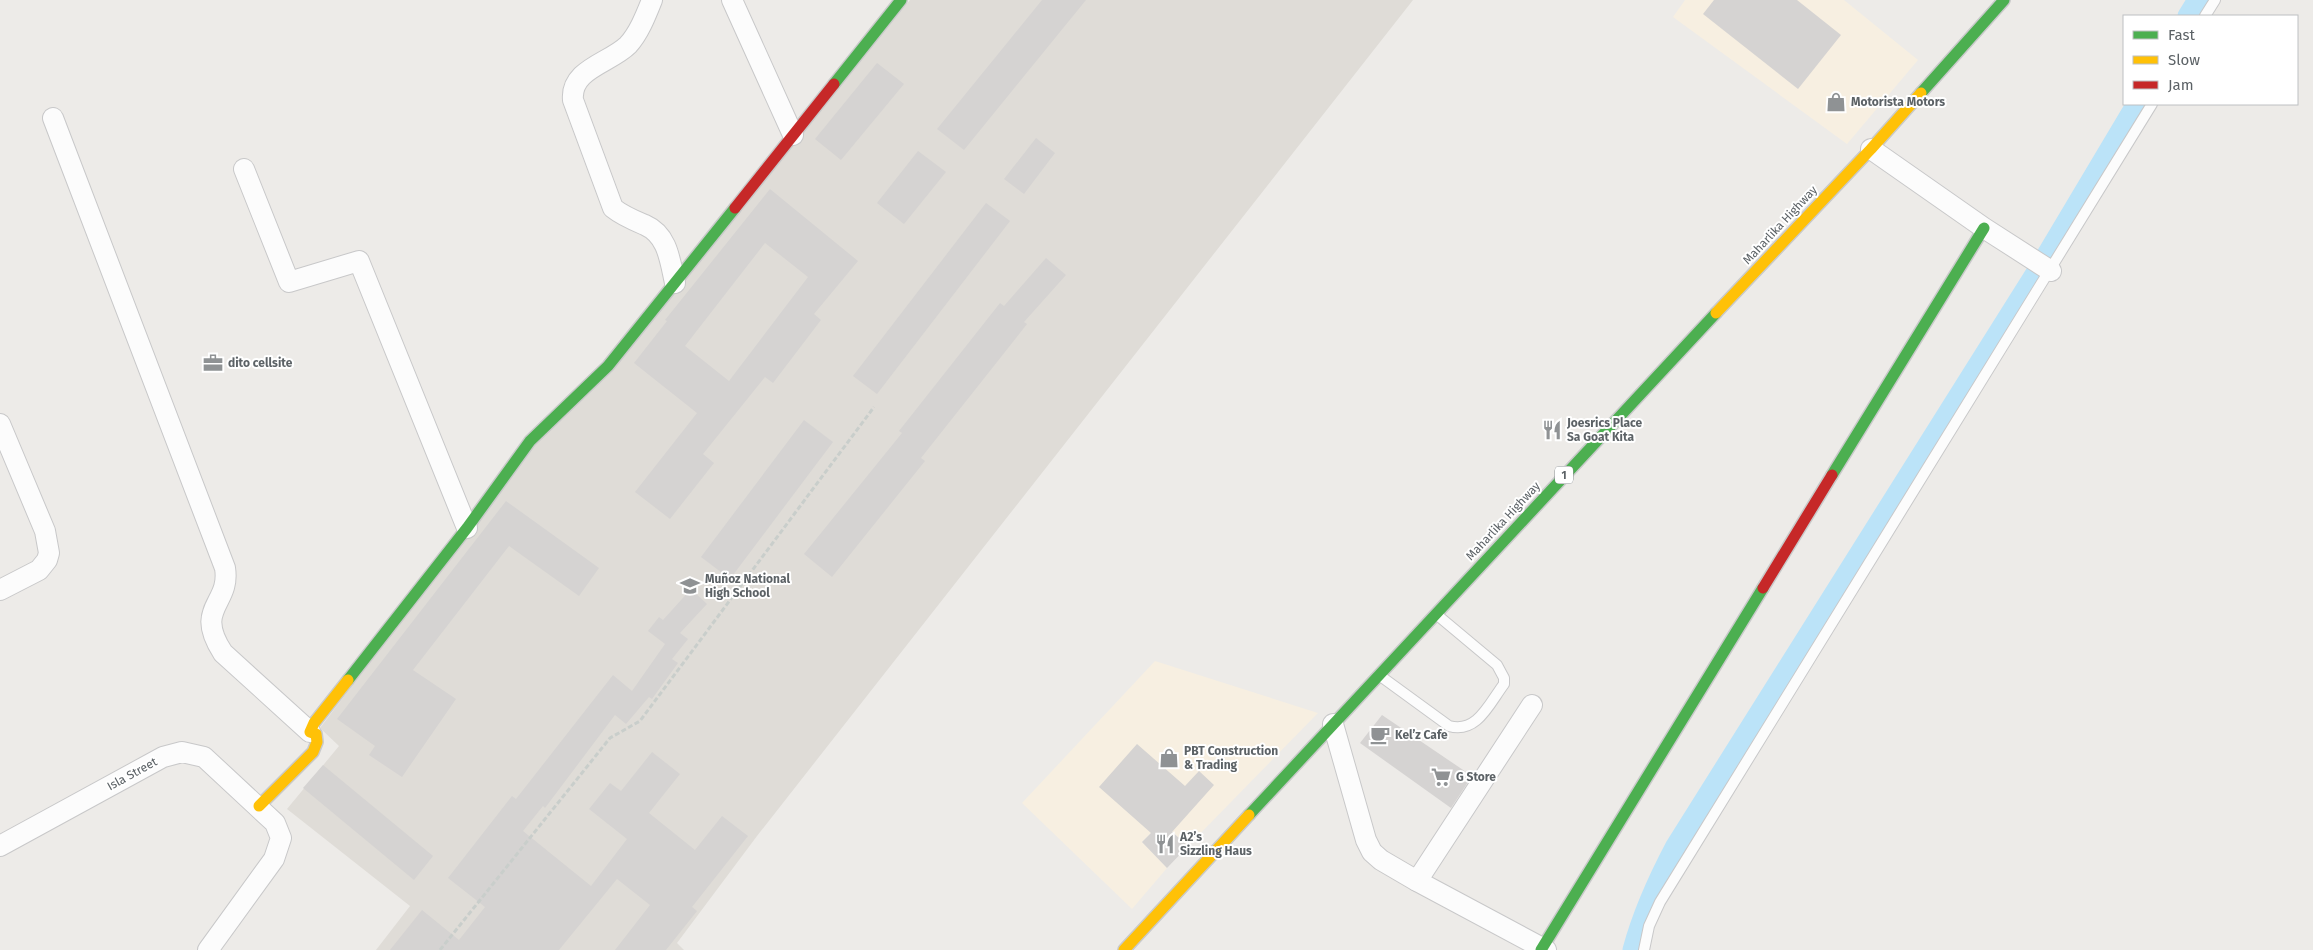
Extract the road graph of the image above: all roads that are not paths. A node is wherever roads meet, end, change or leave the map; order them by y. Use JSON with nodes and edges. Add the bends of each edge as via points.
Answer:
{"nodes":[{"id":1,"x":652,"y":0,"type":"edge"},
{"id":2,"x":732,"y":0,"type":"edge"},
{"id":3,"x":900,"y":0,"type":"edge"},
{"id":4,"x":2004,"y":0,"type":"edge"},
{"id":5,"x":2215,"y":0,"type":"edge"},
{"id":6,"x":2206,"y":15,"type":"edge"},
{"id":7,"x":2151,"y":105,"type":"edge"},
{"id":8,"x":54,"y":118,"type":"dead end"},
{"id":9,"x":793,"y":135,"type":"junction"},
{"id":10,"x":1871,"y":149,"type":"junction"},
{"id":11,"x":244,"y":170,"type":"dead end"},
{"id":12,"x":1984,"y":228,"type":"junction"},
{"id":13,"x":2051,"y":270,"type":"junction"},
{"id":14,"x":675,"y":282,"type":"junction"},
{"id":15,"x":0,"y":424,"type":"edge"},
{"id":16,"x":467,"y":528,"type":"junction"},
{"id":17,"x":0,"y":590,"type":"edge"},
{"id":18,"x":1436,"y":613,"type":"junction"},
{"id":19,"x":1379,"y":674,"type":"junction"},
{"id":20,"x":1532,"y":705,"type":"dead end"},
{"id":21,"x":1333,"y":724,"type":"junction"},
{"id":22,"x":310,"y":732,"type":"junction"},
{"id":23,"x":259,"y":806,"type":"junction"},
{"id":24,"x":0,"y":846,"type":"edge"},
{"id":25,"x":1417,"y":882,"type":"junction"},
{"id":26,"x":1543,"y":949,"type":"edge"},
{"id":27,"x":208,"y":950,"type":"edge"},
{"id":28,"x":1124,"y":950,"type":"edge"},
{"id":29,"x":1644,"y":950,"type":"edge"}],
"edges":[{"from":1,"to":14,"type":"street","via":[[628,45],[578,79],[572,92],[613,208],[662,237]]},
{"from":2,"to":9,"type":"street"},
{"from":3,"to":9,"type":"main road"},
{"from":4,"to":10,"type":"main road","name":"Maharlika Highway","number":"1"},
{"from":5,"to":6,"type":"lane"},
{"from":7,"to":13,"type":"lane"},
{"from":8,"to":22,"type":"street","via":[[226,568],[225,584],[211,616],[214,638],[223,653]]},
{"from":9,"to":14,"type":"main road"},
{"from":10,"to":12,"type":"street"},
{"from":10,"to":18,"type":"main road","name":"Maharlika Highway","number":"1"},
{"from":11,"to":16,"type":"street","via":[[289,282],[359,261]]},
{"from":12,"to":13,"type":"street"},
{"from":12,"to":26,"type":"main road"},
{"from":13,"to":29,"type":"lane","via":[[1660,902],[1649,926]]},
{"from":14,"to":16,"type":"main road","via":[[608,366],[530,441]]},
{"from":15,"to":17,"type":"street","via":[[49,546],[47,560],[39,570]]},
{"from":16,"to":22,"type":"main road"},
{"from":18,"to":19,"type":"main road","name":"Maharlika Highway","number":"1"},
{"from":18,"to":19,"type":"lane","via":[[1497,665],[1504,678],[1504,684],[1473,724],[1457,728],[1449,726]]},
{"from":19,"to":21,"type":"main road","name":"Maharlika Highway","number":"1"},
{"from":20,"to":25,"type":"street"},
{"from":21,"to":25,"type":"street","via":[[1372,852]]},
{"from":21,"to":28,"type":"main road","name":"Maharlika Highway","number":"1"},
{"from":22,"to":23,"type":"main road","via":[[317,737],[313,752]]},
{"from":23,"to":24,"type":"street","name":"Isla Street","via":[[204,757],[176,753],[163,757]]},
{"from":23,"to":27,"type":"street","name":"Isla Street","via":[[278,828],[281,838],[278,851]]},
{"from":25,"to":26,"type":"street"}]}
